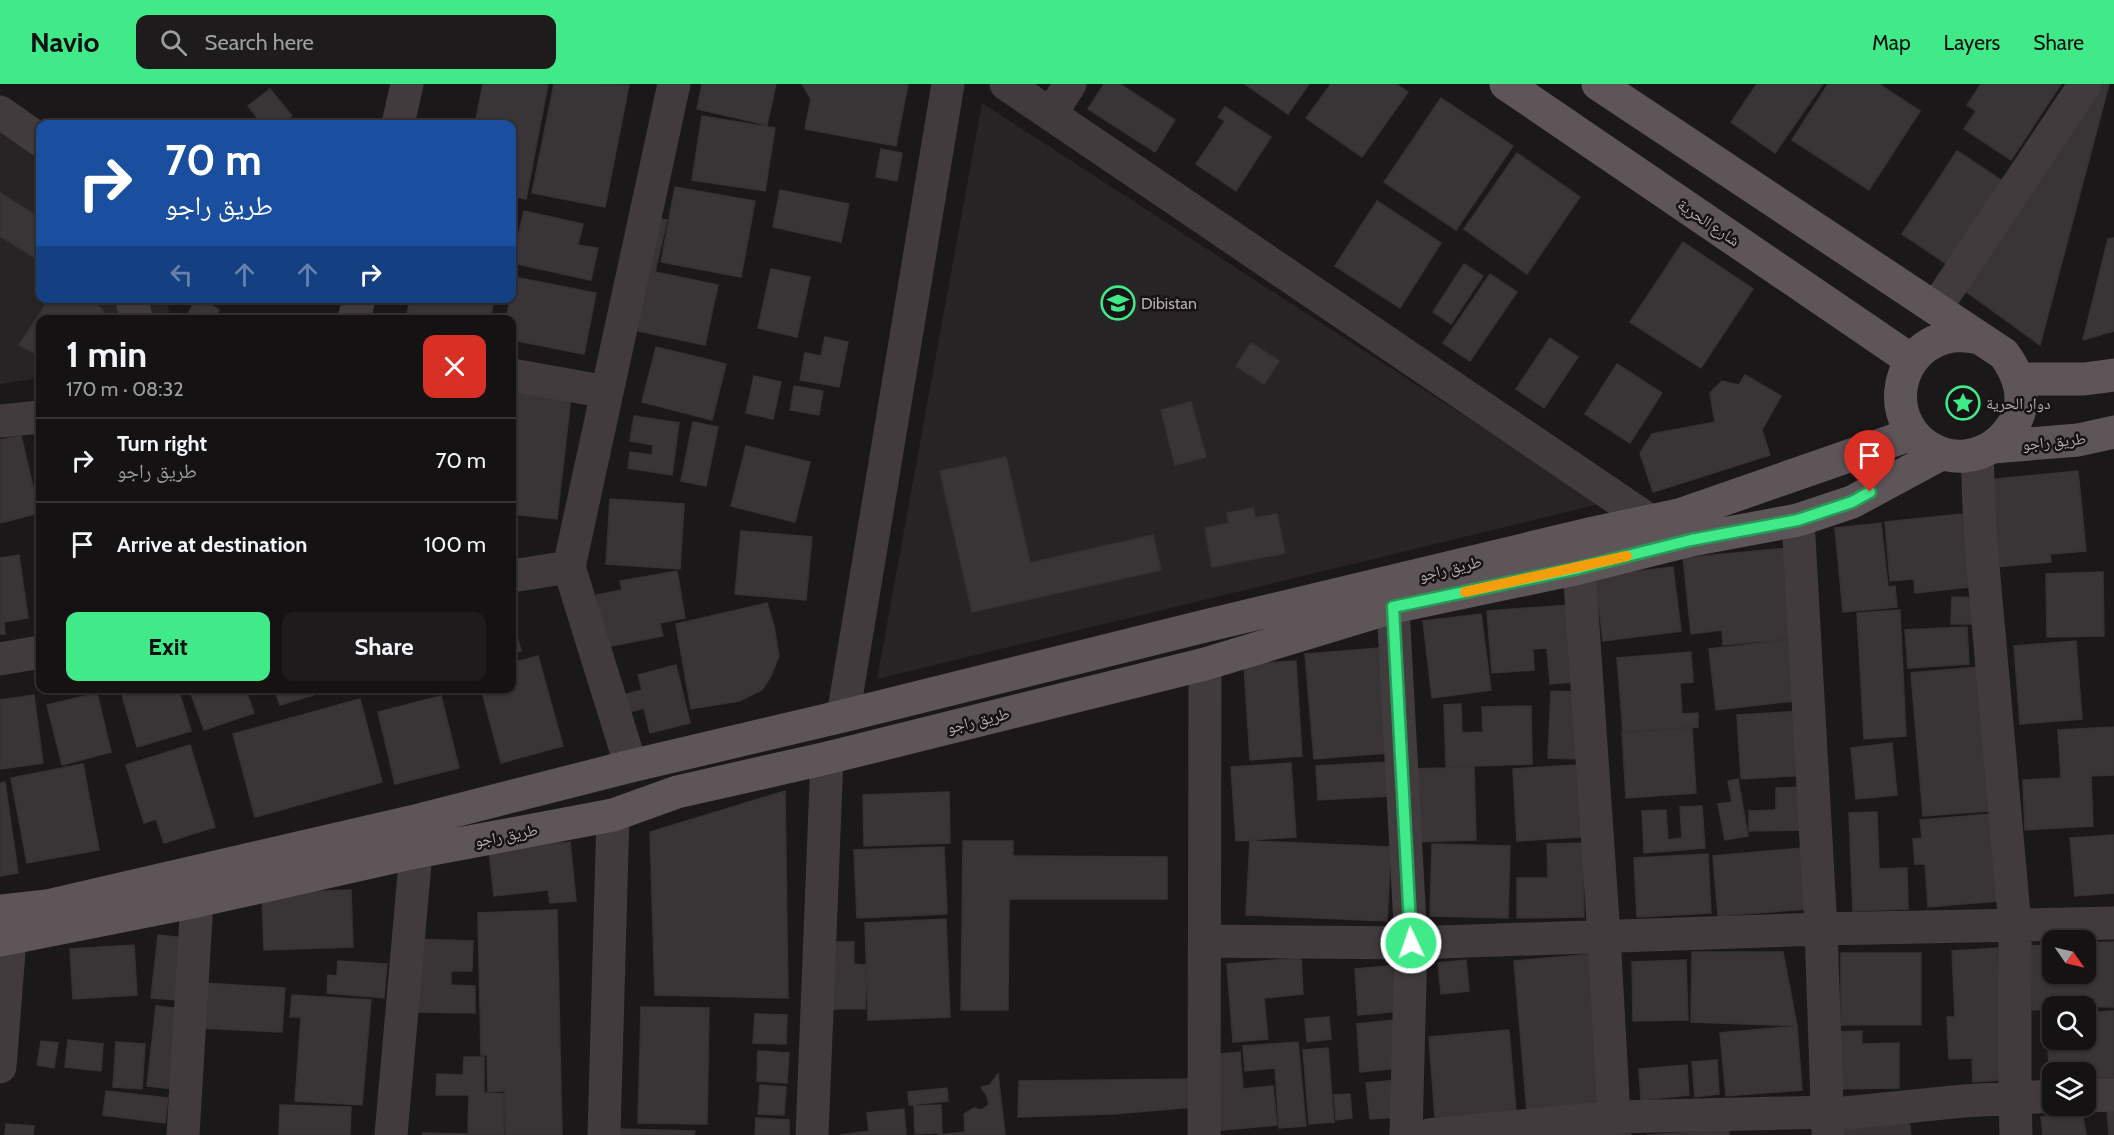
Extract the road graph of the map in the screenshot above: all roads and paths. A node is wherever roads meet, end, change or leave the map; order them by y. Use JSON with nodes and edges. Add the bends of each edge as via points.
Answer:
{"nodes":[{"id":1,"x":407,"y":84,"type":"edge"},
{"id":2,"x":674,"y":84,"type":"edge"},
{"id":3,"x":948,"y":84,"type":"edge"},
{"id":4,"x":1006,"y":84,"type":"edge"},
{"id":5,"x":1070,"y":84,"type":"edge"},
{"id":6,"x":1506,"y":84,"type":"edge"},
{"id":7,"x":1598,"y":84,"type":"edge"},
{"id":8,"x":2085,"y":84,"type":"edge"},
{"id":9,"x":0,"y":112,"type":"edge"},
{"id":10,"x":1051,"y":114,"type":"junction"},
{"id":11,"x":399,"y":120,"type":"edge"},
{"id":12,"x":36,"y":137,"type":"edge"},
{"id":13,"x":1933,"y":308,"type":"junction"},
{"id":14,"x":1980,"y":338,"type":"junction"},
{"id":15,"x":1911,"y":360,"type":"junction"},
{"id":16,"x":2114,"y":375,"type":"edge"},
{"id":17,"x":516,"y":376,"type":"edge"},
{"id":18,"x":2019,"y":379,"type":"junction"},
{"id":19,"x":607,"y":392,"type":"junction"},
{"id":20,"x":36,"y":417,"type":"edge"},
{"id":21,"x":0,"y":421,"type":"edge"},
{"id":22,"x":2114,"y":432,"type":"edge"},
{"id":23,"x":1912,"y":434,"type":"junction"},
{"id":24,"x":1985,"y":451,"type":"junction"},
{"id":25,"x":1941,"y":454,"type":"junction"},
{"id":26,"x":1798,"y":520,"type":"junction"},
{"id":27,"x":1650,"y":521,"type":"junction"},
{"id":28,"x":568,"y":567,"type":"junction"},
{"id":29,"x":1579,"y":568,"type":"junction"},
{"id":30,"x":516,"y":575,"type":"edge"},
{"id":31,"x":1393,"y":607,"type":"junction"},
{"id":32,"x":36,"y":653,"type":"edge"},
{"id":33,"x":0,"y":659,"type":"edge"},
{"id":34,"x":1205,"y":664,"type":"junction"},
{"id":35,"x":843,"y":716,"type":"junction"},
{"id":36,"x":827,"y":758,"type":"junction"},
{"id":37,"x":631,"y":766,"type":"junction"},
{"id":38,"x":613,"y":815,"type":"junction"},
{"id":39,"x":416,"y":852,"type":"junction"},
{"id":40,"x":197,"y":901,"type":"junction"},
{"id":41,"x":2114,"y":923,"type":"edge"},
{"id":42,"x":2015,"y":926,"type":"junction"},
{"id":43,"x":1821,"y":928,"type":"junction"},
{"id":44,"x":3,"y":930,"type":"edge"},
{"id":45,"x":1604,"y":935,"type":"junction"},
{"id":46,"x":1205,"y":940,"type":"junction"},
{"id":47,"x":1411,"y":943,"type":"junction"},
{"id":48,"x":0,"y":1067,"type":"edge"},
{"id":49,"x":2114,"y":1095,"type":"edge"},
{"id":50,"x":2042,"y":1096,"type":"edge"},
{"id":51,"x":2096,"y":1096,"type":"edge"},
{"id":52,"x":2015,"y":1097,"type":"junction"},
{"id":53,"x":1828,"y":1124,"type":"edge"},
{"id":54,"x":1615,"y":1126,"type":"edge"},
{"id":55,"x":183,"y":1135,"type":"edge"},
{"id":56,"x":391,"y":1135,"type":"edge"},
{"id":57,"x":604,"y":1135,"type":"edge"},
{"id":58,"x":812,"y":1135,"type":"edge"},
{"id":59,"x":1204,"y":1135,"type":"edge"},
{"id":60,"x":1407,"y":1135,"type":"edge"},
{"id":61,"x":1429,"y":1135,"type":"edge"},
{"id":62,"x":2016,"y":1135,"type":"edge"}],
"edges":[{"from":1,"to":11,"type":"street"},
{"from":2,"to":19,"type":"street"},
{"from":3,"to":35,"type":"street"},
{"from":4,"to":10,"type":"street"},
{"from":5,"to":10,"type":"street"},
{"from":6,"to":15,"type":"main road","name":"شارع الحرية"},
{"from":7,"to":13,"type":"main road"},
{"from":8,"to":13,"type":"street"},
{"from":9,"to":12,"type":"street"},
{"from":10,"to":27,"type":"street"},
{"from":13,"to":14,"type":"main road"},
{"from":14,"to":15,"type":"main road","via":[[1944,338],[1928,345]]},
{"from":14,"to":18,"type":"main road","via":[[2004,354]]},
{"from":15,"to":23,"type":"main road","via":[[1900,388],[1900,404]]},
{"from":16,"to":18,"type":"main road","via":[[2084,380]]},
{"from":17,"to":19,"type":"street"},
{"from":18,"to":24,"type":"main road","via":[[2018,417],[2008,434]]},
{"from":19,"to":28,"type":"street"},
{"from":20,"to":21,"type":"street"},
{"from":22,"to":24,"type":"main road","name":"طريق راجو"},
{"from":23,"to":25,"type":"main road"},
{"from":23,"to":27,"type":"main road","name":"طريق راجو","via":[[1679,515]]},
{"from":24,"to":25,"type":"main road","via":[[1959,457]]},
{"from":24,"to":42,"type":"street","via":[[1980,532]]},
{"from":25,"to":26,"type":"main road","name":"طريق راجو","via":[[1852,502]]},
{"from":26,"to":29,"type":"main road","name":"طريق راجو","via":[[1691,540]]},
{"from":26,"to":43,"type":"street"},
{"from":27,"to":35,"type":"main road","name":"طريق راجو"},
{"from":28,"to":30,"type":"street"},
{"from":28,"to":37,"type":"street"},
{"from":29,"to":31,"type":"main road","name":"طريق راجو"},
{"from":29,"to":45,"type":"street"},
{"from":31,"to":34,"type":"main road","name":"طريق راجو"},
{"from":31,"to":47,"type":"street"},
{"from":32,"to":33,"type":"street"},
{"from":34,"to":36,"type":"main road","name":"طريق راجو"},
{"from":34,"to":46,"type":"street"},
{"from":35,"to":37,"type":"main road","name":"طريق راجو"},
{"from":36,"to":38,"type":"main road","name":"طريق راجو","via":[[677,792]]},
{"from":36,"to":58,"type":"street"},
{"from":37,"to":44,"type":"main road","name":"طريق راجو","via":[[419,820],[47,906]]},
{"from":38,"to":39,"type":"main road","name":"طريق راجو"},
{"from":38,"to":57,"type":"street"},
{"from":39,"to":40,"type":"main road","name":"طريق راجو"},
{"from":39,"to":56,"type":"street"},
{"from":40,"to":44,"type":"main road","name":"طريق راجو"},
{"from":40,"to":55,"type":"street"},
{"from":41,"to":42,"type":"street"},
{"from":42,"to":43,"type":"street"},
{"from":42,"to":52,"type":"street"},
{"from":43,"to":45,"type":"street"},
{"from":43,"to":53,"type":"street"},
{"from":44,"to":48,"type":"street"},
{"from":45,"to":47,"type":"street"},
{"from":45,"to":54,"type":"street"},
{"from":46,"to":47,"type":"street"},
{"from":46,"to":59,"type":"street"},
{"from":47,"to":60,"type":"street"},
{"from":49,"to":51,"type":"street"},
{"from":50,"to":52,"type":"street"},
{"from":52,"to":53,"type":"street","via":[[1834,1114]]},
{"from":52,"to":62,"type":"street"},
{"from":53,"to":54,"type":"street"},
{"from":54,"to":61,"type":"street"}]}
